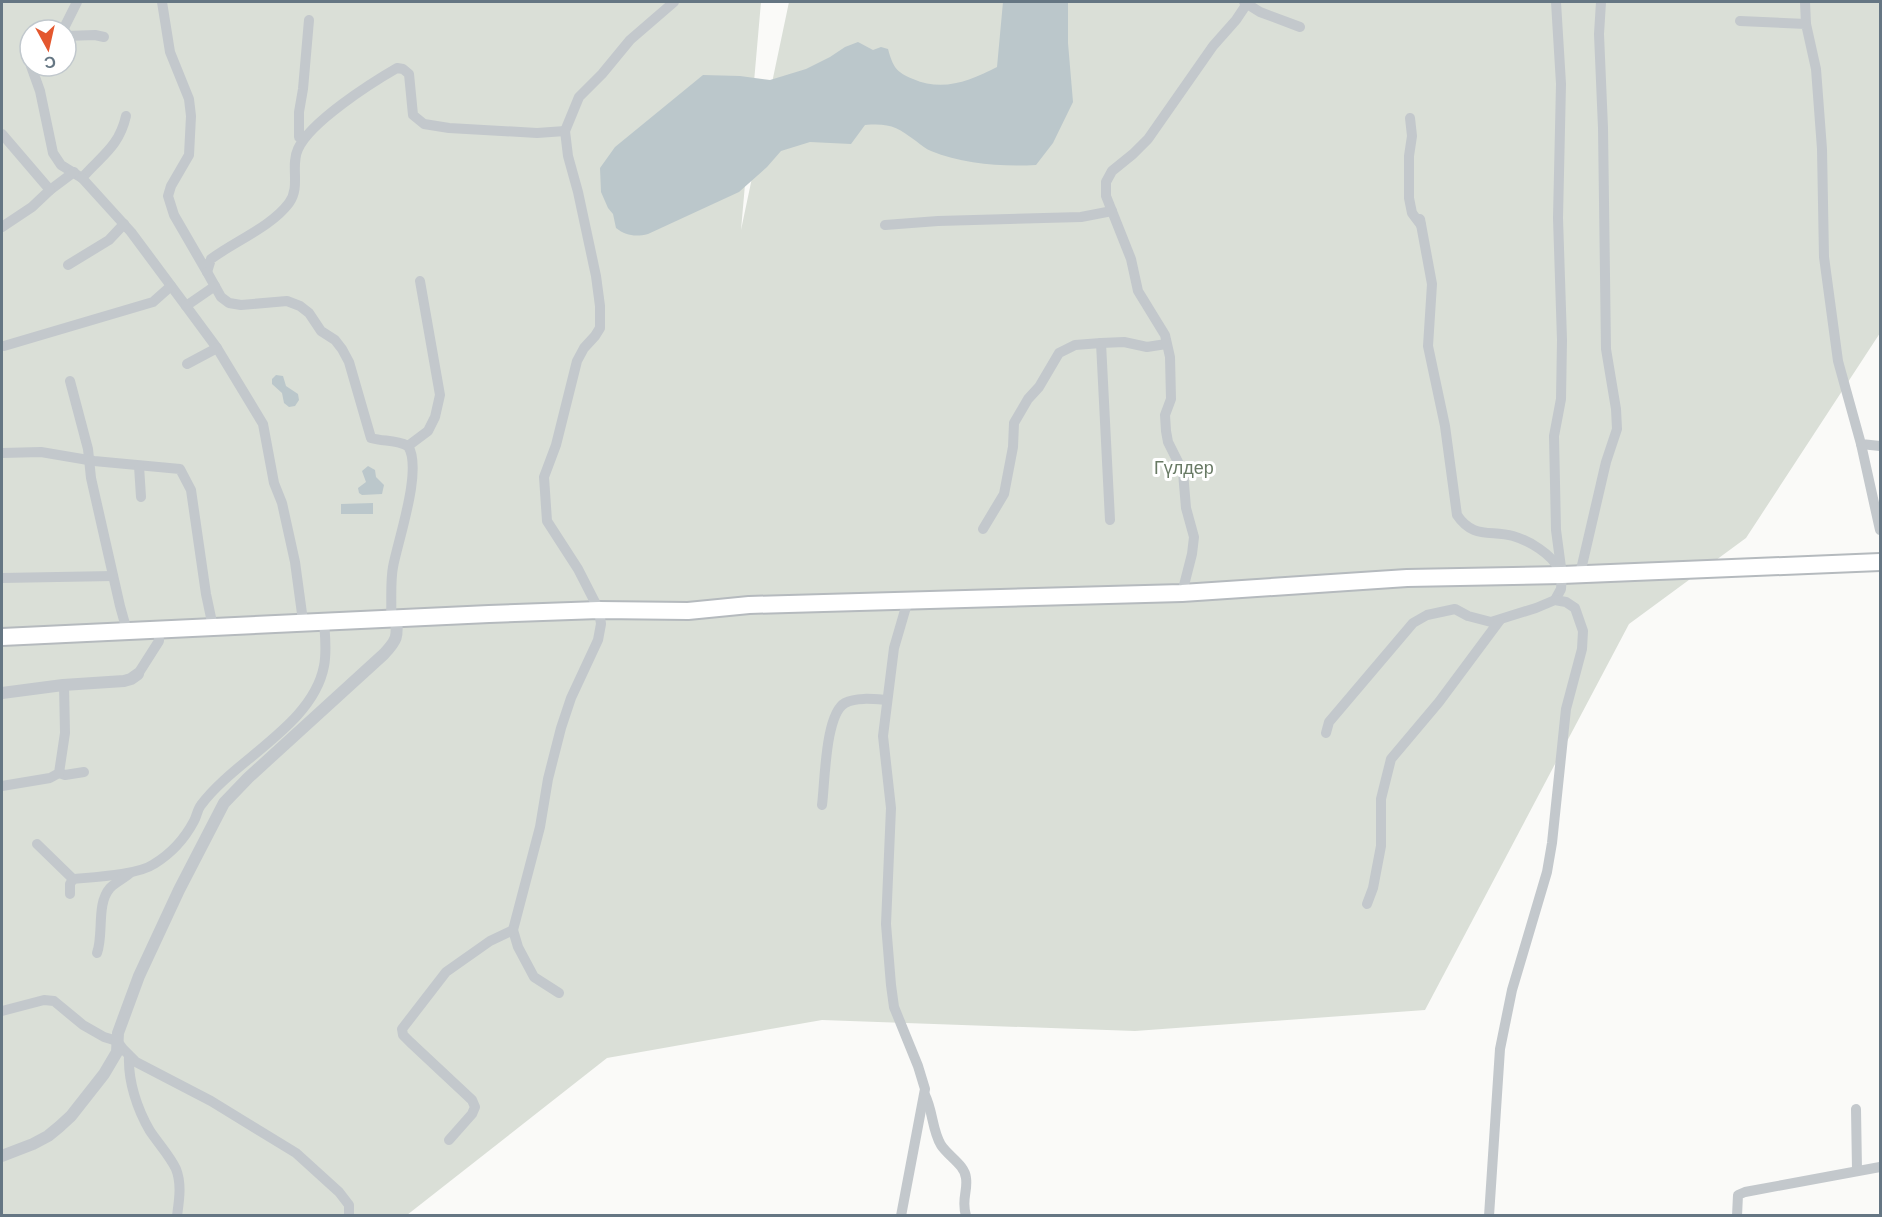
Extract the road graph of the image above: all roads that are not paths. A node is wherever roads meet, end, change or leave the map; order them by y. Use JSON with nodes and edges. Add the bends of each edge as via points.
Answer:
{"nodes":[{"id":1,"x":77,"y":2,"type":"edge"},
{"id":2,"x":162,"y":2,"type":"edge"},
{"id":3,"x":674,"y":2,"type":"edge"},
{"id":4,"x":1247,"y":2,"type":"edge"},
{"id":5,"x":1557,"y":2,"type":"edge"},
{"id":6,"x":1601,"y":2,"type":"edge"},
{"id":7,"x":1805,"y":2,"type":"edge"},
{"id":8,"x":69,"y":18,"type":"edge"},
{"id":9,"x":309,"y":20,"type":"dead end"},
{"id":10,"x":1740,"y":21,"type":"dead end"},
{"id":11,"x":1806,"y":24,"type":"junction"},
{"id":12,"x":1299,"y":27,"type":"dead end"},
{"id":13,"x":78,"y":36,"type":"edge"},
{"id":14,"x":105,"y":37,"type":"dead end"},
{"id":15,"x":35,"y":78,"type":"edge"},
{"id":16,"x":126,"y":116,"type":"dead end"},
{"id":17,"x":1410,"y":118,"type":"dead end"},
{"id":18,"x":565,"y":131,"type":"junction"},
{"id":19,"x":2,"y":134,"type":"edge"},
{"id":20,"x":303,"y":139,"type":"junction"},
{"id":21,"x":78,"y":175,"type":"junction"},
{"id":22,"x":50,"y":190,"type":"junction"},
{"id":23,"x":1112,"y":211,"type":"junction"},
{"id":24,"x":124,"y":224,"type":"junction"},
{"id":25,"x":885,"y":225,"type":"dead end"},
{"id":26,"x":2,"y":227,"type":"edge"},
{"id":27,"x":68,"y":265,"type":"dead end"},
{"id":28,"x":207,"y":272,"type":"junction"},
{"id":29,"x":420,"y":281,"type":"dead end"},
{"id":30,"x":171,"y":286,"type":"junction"},
{"id":31,"x":215,"y":286,"type":"junction"},
{"id":32,"x":186,"y":306,"type":"junction"},
{"id":33,"x":1101,"y":343,"type":"junction"},
{"id":34,"x":1166,"y":344,"type":"junction"},
{"id":35,"x":4,"y":346,"type":"dead end"},
{"id":36,"x":217,"y":348,"type":"junction"},
{"id":37,"x":187,"y":364,"type":"dead end"},
{"id":38,"x":70,"y":381,"type":"dead end"},
{"id":39,"x":1861,"y":444,"type":"junction"},
{"id":40,"x":408,"y":446,"type":"junction"},
{"id":41,"x":1881,"y":446,"type":"edge"},
{"id":42,"x":2,"y":453,"type":"edge"},
{"id":43,"x":88,"y":460,"type":"junction"},
{"id":44,"x":139,"y":466,"type":"junction"},
{"id":45,"x":141,"y":497,"type":"dead end"},
{"id":46,"x":1110,"y":520,"type":"dead end"},
{"id":47,"x":983,"y":529,"type":"dead end"},
{"id":48,"x":1881,"y":530,"type":"edge"},
{"id":49,"x":1881,"y":562,"type":"edge"},
{"id":50,"x":1580,"y":574,"type":"junction"},
{"id":51,"x":1562,"y":575,"type":"junction"},
{"id":52,"x":113,"y":576,"type":"junction"},
{"id":53,"x":2,"y":578,"type":"edge"},
{"id":54,"x":1182,"y":593,"type":"junction"},
{"id":55,"x":908,"y":600,"type":"junction"},
{"id":56,"x":1555,"y":600,"type":"junction"},
{"id":57,"x":599,"y":610,"type":"junction"},
{"id":58,"x":394,"y":618,"type":"junction"},
{"id":59,"x":1500,"y":620,"type":"junction"},
{"id":60,"x":303,"y":621,"type":"junction"},
{"id":61,"x":324,"y":621,"type":"junction"},
{"id":62,"x":213,"y":627,"type":"junction"},
{"id":63,"x":158,"y":628,"type":"junction"},
{"id":64,"x":127,"y":631,"type":"junction"},
{"id":65,"x":2,"y":637,"type":"edge"},
{"id":66,"x":138,"y":674,"type":"joint"},
{"id":67,"x":64,"y":685,"type":"junction"},
{"id":68,"x":2,"y":693,"type":"edge"},
{"id":69,"x":886,"y":700,"type":"junction"},
{"id":70,"x":1326,"y":733,"type":"dead end"},
{"id":71,"x":84,"y":772,"type":"dead end"},
{"id":72,"x":59,"y":773,"type":"junction"},
{"id":73,"x":2,"y":786,"type":"edge"},
{"id":74,"x":822,"y":805,"type":"dead end"},
{"id":75,"x":37,"y":844,"type":"dead end"},
{"id":76,"x":134,"y":870,"type":"junction"},
{"id":77,"x":73,"y":879,"type":"junction"},
{"id":78,"x":70,"y":894,"type":"dead end"},
{"id":79,"x":1367,"y":904,"type":"dead end"},
{"id":80,"x":513,"y":930,"type":"junction"},
{"id":81,"x":97,"y":953,"type":"dead end"},
{"id":82,"x":559,"y":993,"type":"dead end"},
{"id":83,"x":2,"y":1011,"type":"edge"},
{"id":84,"x":117,"y":1041,"type":"junction"},
{"id":85,"x":129,"y":1056,"type":"junction"},
{"id":86,"x":925,"y":1095,"type":"junction"},
{"id":87,"x":1856,"y":1109,"type":"dead end"},
{"id":88,"x":449,"y":1140,"type":"dead end"},
{"id":89,"x":2,"y":1156,"type":"edge"},
{"id":90,"x":1881,"y":1167,"type":"edge"},
{"id":91,"x":1857,"y":1170,"type":"junction"},
{"id":92,"x":177,"y":1215,"type":"edge"},
{"id":93,"x":349,"y":1215,"type":"edge"},
{"id":94,"x":901,"y":1215,"type":"edge"},
{"id":95,"x":966,"y":1215,"type":"edge"},
{"id":96,"x":1489,"y":1215,"type":"edge"},
{"id":97,"x":1737,"y":1215,"type":"edge"}],
"edges":[{"from":1,"to":8,"type":"street"},
{"from":2,"to":28,"type":"street","via":[[170,52],[189,99],[191,116],[189,155],[171,186],[169,204]]},
{"from":3,"to":18,"type":"street","via":[[630,40],[579,96]]},
{"from":4,"to":12,"type":"street","via":[[1260,12]]},
{"from":4,"to":23,"type":"street","via":[[1148,139],[1112,171],[1106,182]]},
{"from":5,"to":51,"type":"street","via":[[1562,349],[1561,399],[1554,436],[1556,530]]},
{"from":6,"to":50,"type":"street","via":[[1606,349],[1617,429]]},
{"from":7,"to":11,"type":"street"},
{"from":9,"to":20,"type":"street","via":[[298,129]]},
{"from":10,"to":11,"type":"street"},
{"from":11,"to":39,"type":"street","via":[[1815,69],[1822,149],[1824,257],[1838,361]]},
{"from":13,"to":14,"type":"street"},
{"from":15,"to":21,"type":"street","via":[[52,153],[61,165]]},
{"from":16,"to":21,"type":"street","via":[[109,152]]},
{"from":17,"to":51,"type":"street","via":[[1409,198],[1412,213],[1421,222],[1432,284],[1428,346],[1445,426],[1457,515],[1472,530],[1512,536],[1538,549],[1553,558]]},
{"from":18,"to":20,"type":"street","via":[[537,133],[424,124],[413,115],[409,74],[398,68],[324,118]]},
{"from":18,"to":57,"type":"street","via":[[596,276],[600,328],[577,361],[544,477],[545,514]]},
{"from":19,"to":22,"type":"street"},
{"from":20,"to":28,"type":"street","via":[[295,162],[295,189],[287,206],[211,259]]},
{"from":21,"to":22,"type":"street"},
{"from":21,"to":24,"type":"street"},
{"from":22,"to":26,"type":"street"},
{"from":23,"to":25,"type":"street","via":[[1081,217]]},
{"from":23,"to":34,"type":"street","via":[[1131,259],[1138,291],[1161,328]]},
{"from":24,"to":27,"type":"street","via":[[109,240]]},
{"from":24,"to":30,"type":"street"},
{"from":28,"to":31,"type":"street"},
{"from":29,"to":40,"type":"street","via":[[440,395],[428,431]]},
{"from":30,"to":32,"type":"street"},
{"from":30,"to":35,"type":"street","via":[[153,302]]},
{"from":31,"to":32,"type":"street"},
{"from":31,"to":40,"type":"street","via":[[229,303],[287,301],[309,313],[349,362],[371,438],[396,440]]},
{"from":32,"to":36,"type":"street"},
{"from":33,"to":34,"type":"street","via":[[1147,347]]},
{"from":33,"to":46,"type":"street"},
{"from":33,"to":47,"type":"street","via":[[1076,345],[1059,353],[1028,399],[1014,423],[1004,494]]},
{"from":34,"to":54,"type":"street","via":[[1171,380],[1166,431],[1183,472],[1186,508],[1194,537]]},
{"from":36,"to":37,"type":"street"},
{"from":36,"to":60,"type":"street","via":[[263,424],[295,562]]},
{"from":38,"to":43,"type":"street"},
{"from":39,"to":41,"type":"street"},
{"from":39,"to":48,"type":"street"},
{"from":40,"to":58,"type":"street","via":[[413,460],[410,502],[392,570]]},
{"from":42,"to":43,"type":"street","via":[[41,452]]},
{"from":43,"to":44,"type":"street"},
{"from":43,"to":52,"type":"street"},
{"from":44,"to":45,"type":"street"},
{"from":44,"to":62,"type":"street","via":[[180,469],[191,490]]},
{"from":49,"to":50,"type":"main road"},
{"from":50,"to":51,"type":"main road"},
{"from":51,"to":54,"type":"main road","via":[[1407,578]]},
{"from":51,"to":56,"type":"street"},
{"from":52,"to":53,"type":"street"},
{"from":52,"to":64,"type":"street"},
{"from":54,"to":55,"type":"main road"},
{"from":55,"to":57,"type":"main road","via":[[688,611]]},
{"from":55,"to":69,"type":"street","via":[[894,648]]},
{"from":56,"to":59,"type":"street"},
{"from":56,"to":96,"type":"street","via":[[1575,608],[1583,631],[1582,649],[1566,709],[1547,872],[1512,990],[1500,1049]]},
{"from":57,"to":58,"type":"main road"},
{"from":57,"to":80,"type":"street","via":[[600,633],[561,728]]},
{"from":58,"to":61,"type":"main road"},
{"from":58,"to":84,"type":"street","via":[[396,641],[224,803],[139,976]]},
{"from":59,"to":70,"type":"street","via":[[1481,621],[1455,609],[1427,615],[1413,623],[1329,722]]},
{"from":59,"to":79,"type":"street","via":[[1391,759],[1382,800],[1381,846]]},
{"from":60,"to":61,"type":"main road"},
{"from":60,"to":62,"type":"main road"},
{"from":61,"to":76,"type":"street","via":[[324,668],[311,698],[200,805],[177,848],[152,866]]},
{"from":62,"to":63,"type":"main road"},
{"from":63,"to":64,"type":"main road"},
{"from":63,"to":66,"type":"street","via":[[159,641]]},
{"from":64,"to":65,"type":"main road"},
{"from":66,"to":67,"type":"street","via":[[124,681]]},
{"from":67,"to":68,"type":"street"},
{"from":67,"to":72,"type":"street","via":[[65,733]]},
{"from":69,"to":74,"type":"street","via":[[854,701],[836,711],[829,735]]},
{"from":69,"to":86,"type":"street","via":[[883,736],[891,808],[886,924],[891,986],[894,1006]]},
{"from":71,"to":72,"type":"street"},
{"from":72,"to":73,"type":"street"},
{"from":75,"to":77,"type":"street"},
{"from":76,"to":77,"type":"street"},
{"from":76,"to":81,"type":"street","via":[[108,890]]},
{"from":77,"to":78,"type":"street"},
{"from":80,"to":82,"type":"street","via":[[534,977]]},
{"from":80,"to":88,"type":"street","via":[[446,972],[402,1029],[403,1035],[475,1107]]},
{"from":83,"to":84,"type":"street","via":[[54,1001],[83,1025]]},
{"from":84,"to":85,"type":"street"},
{"from":84,"to":89,"type":"street","via":[[117,1052],[104,1074],[71,1116],[48,1136]]},
{"from":85,"to":92,"type":"street","via":[[139,1108],[176,1170],[180,1195]]},
{"from":85,"to":93,"type":"street","via":[[296,1153],[339,1192],[349,1205]]},
{"from":86,"to":94,"type":"street"},
{"from":86,"to":95,"type":"street","via":[[942,1147],[964,1170]]},
{"from":87,"to":91,"type":"street"},
{"from":90,"to":91,"type":"street"},
{"from":91,"to":97,"type":"street","via":[[1744,1192],[1738,1195]]}]}
